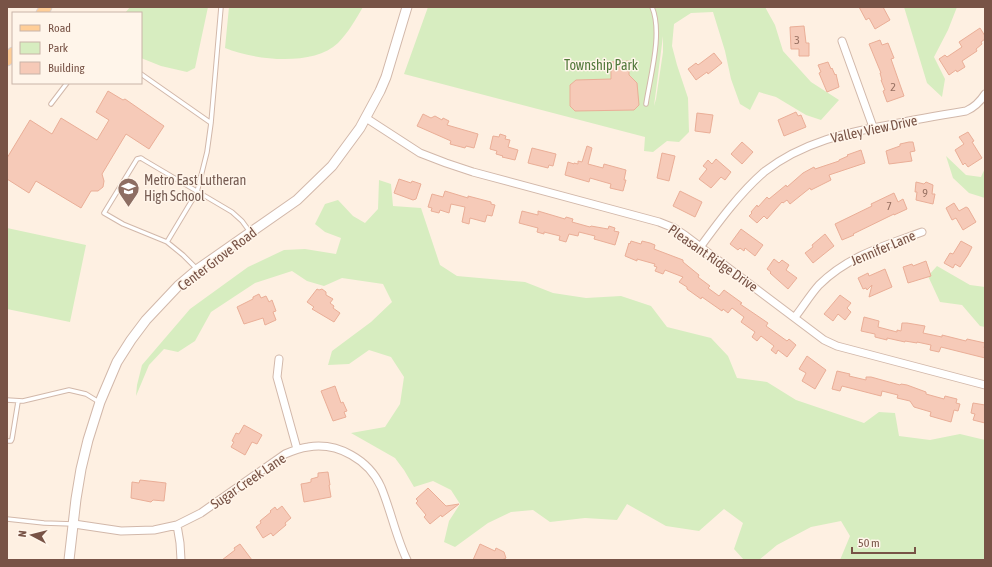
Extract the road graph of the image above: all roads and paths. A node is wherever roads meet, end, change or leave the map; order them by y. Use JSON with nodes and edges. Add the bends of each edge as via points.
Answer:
{"nodes":[{"id":1,"x":221,"y":7,"type":"edge"},
{"id":2,"x":407,"y":7,"type":"edge"},
{"id":3,"x":652,"y":7,"type":"edge"},
{"id":4,"x":842,"y":41,"type":"dead end"},
{"id":5,"x":142,"y":75,"type":"edge"},
{"id":6,"x":66,"y":84,"type":"edge"},
{"id":7,"x":985,"y":94,"type":"edge"},
{"id":8,"x":51,"y":104,"type":"dead end"},
{"id":9,"x":646,"y":104,"type":"dead end"},
{"id":10,"x":366,"y":118,"type":"junction"},
{"id":11,"x":211,"y":123,"type":"junction"},
{"id":12,"x":873,"y":127,"type":"junction"},
{"id":13,"x":197,"y":192,"type":"junction"},
{"id":14,"x":922,"y":232,"type":"dead end"},
{"id":15,"x":251,"y":233,"type":"junction"},
{"id":16,"x":167,"y":242,"type":"junction"},
{"id":17,"x":701,"y":246,"type":"junction"},
{"id":18,"x":198,"y":269,"type":"junction"},
{"id":19,"x":795,"y":317,"type":"junction"},
{"id":20,"x":279,"y":359,"type":"dead end"},
{"id":21,"x":985,"y":385,"type":"edge"},
{"id":22,"x":7,"y":400,"type":"edge"},
{"id":23,"x":18,"y":402,"type":"junction"},
{"id":24,"x":100,"y":402,"type":"junction"},
{"id":25,"x":7,"y":441,"type":"edge"},
{"id":26,"x":297,"y":449,"type":"junction"},
{"id":27,"x":7,"y":519,"type":"edge"},
{"id":28,"x":74,"y":524,"type":"junction"},
{"id":29,"x":177,"y":525,"type":"junction"},
{"id":30,"x":69,"y":560,"type":"edge"},
{"id":31,"x":181,"y":560,"type":"edge"},
{"id":32,"x":407,"y":560,"type":"edge"}],
"edges":[{"from":1,"to":11,"type":"lane"},
{"from":2,"to":10,"type":"street","name":"Center Grove Road","via":[[386,77]]},
{"from":3,"to":9,"type":"lane","via":[[656,38]]},
{"from":4,"to":12,"type":"street"},
{"from":5,"to":11,"type":"lane"},
{"from":6,"to":8,"type":"lane"},
{"from":7,"to":12,"type":"street","name":"Valley View Drive","via":[[979,103],[966,111]]},
{"from":10,"to":15,"type":"street","name":"Center Grove Road","via":[[345,150],[314,185]]},
{"from":10,"to":17,"type":"street","name":"Pleasant Ridge Drive","via":[[420,153],[446,163],[659,222],[674,228]]},
{"from":11,"to":13,"type":"lane"},
{"from":12,"to":17,"type":"street","name":"Valley View Drive","via":[[821,141],[778,163],[765,172],[736,201]]},
{"from":13,"to":15,"type":"lane","via":[[237,216]]},
{"from":13,"to":16,"type":"lane"},
{"from":13,"to":16,"type":"lane","via":[[139,159],[135,161],[104,212],[123,224]]},
{"from":14,"to":19,"type":"street","name":"Jennifer Lane","via":[[864,254],[844,265],[818,287]]},
{"from":15,"to":18,"type":"street","name":"Center Grove Road"},
{"from":16,"to":18,"type":"lane"},
{"from":17,"to":19,"type":"street","name":"Pleasant Ridge Drive"},
{"from":18,"to":24,"type":"street","name":"Center Grove Road","via":[[160,304],[131,340],[117,362]]},
{"from":19,"to":21,"type":"street","name":"Pleasant Ridge Drive","via":[[824,340],[846,350]]},
{"from":20,"to":26,"type":"street","via":[[277,378]]},
{"from":22,"to":23,"type":"lane"},
{"from":23,"to":24,"type":"lane","via":[[69,390],[86,394]]},
{"from":23,"to":25,"type":"lane","via":[[12,439]]},
{"from":24,"to":28,"type":"street","name":"Center Grove Road","via":[[81,470]]},
{"from":26,"to":29,"type":"street","name":"Sugar Creek Lane","via":[[285,454],[200,513]]},
{"from":26,"to":32,"type":"street","name":"Sugar Creek Lane","via":[[310,446],[329,447],[352,455],[369,469],[381,487]]},
{"from":27,"to":28,"type":"lane"},
{"from":28,"to":29,"type":"street","name":"Sugar Creek Lane","via":[[121,531],[154,530]]},
{"from":28,"to":30,"type":"street","name":"Center Grove Road"},
{"from":29,"to":31,"type":"street"}]}
